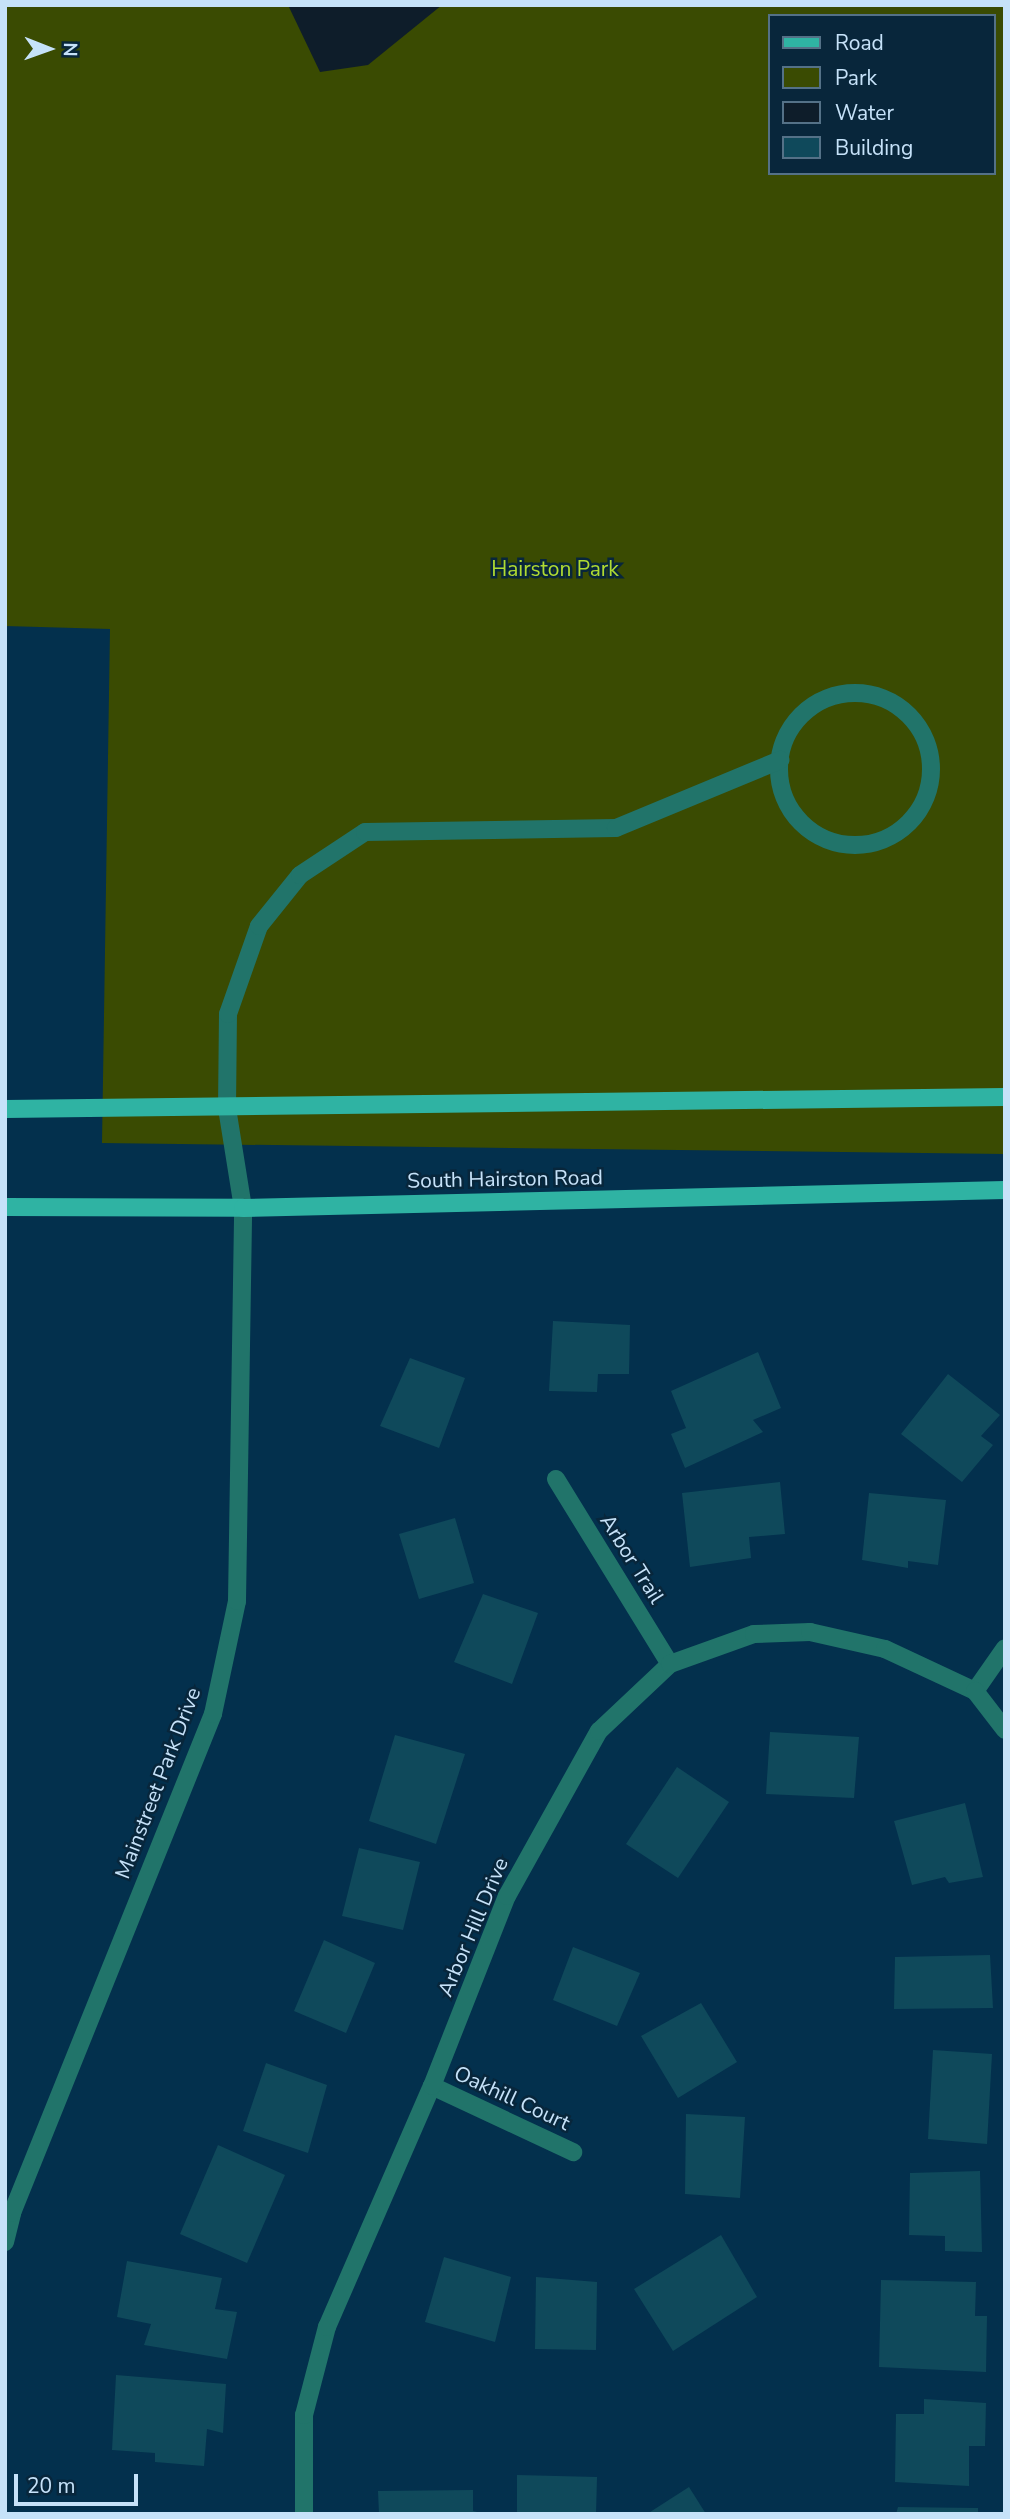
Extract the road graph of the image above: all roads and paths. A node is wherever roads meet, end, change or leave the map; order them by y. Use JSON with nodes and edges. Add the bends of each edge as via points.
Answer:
{"nodes":[{"id":1,"x":780,"y":760,"type":"junction"},
{"id":2,"x":1005,"y":1097,"type":"edge"},
{"id":3,"x":227,"y":1108,"type":"junction"},
{"id":4,"x":5,"y":1109,"type":"edge"},
{"id":5,"x":1005,"y":1191,"type":"edge"},
{"id":6,"x":5,"y":1207,"type":"edge"},
{"id":7,"x":243,"y":1208,"type":"junction"},
{"id":8,"x":556,"y":1479,"type":"dead end"},
{"id":9,"x":1005,"y":1648,"type":"edge"},
{"id":10,"x":670,"y":1664,"type":"junction"},
{"id":11,"x":975,"y":1691,"type":"junction"},
{"id":12,"x":1005,"y":1730,"type":"edge"},
{"id":13,"x":432,"y":2086,"type":"junction"},
{"id":14,"x":573,"y":2152,"type":"dead end"},
{"id":15,"x":5,"y":2242,"type":"edge"},
{"id":16,"x":303,"y":2514,"type":"edge"}],
"edges":[{"from":1,"to":1,"type":"street","via":[[788,803],[817,835],[837,843],[879,841],[899,831],[926,798],[931,777],[931,755],[911,717],[894,703],[853,692],[832,696],[796,721]]},
{"from":1,"to":3,"type":"street","name":"Mainstreet Park Drive","via":[[616,828],[365,832],[300,874],[259,926],[228,1014]]},
{"from":2,"to":3,"type":"main road"},
{"from":3,"to":4,"type":"main road"},
{"from":3,"to":7,"type":"street","name":"Mainstreet Park Drive"},
{"from":5,"to":7,"type":"main road","name":"South Hairston Road"},
{"from":6,"to":7,"type":"main road","name":"South Hairston Road"},
{"from":7,"to":15,"type":"street","name":"Mainstreet Park Drive","via":[[237,1601],[213,1714],[17,2201]]},
{"from":8,"to":10,"type":"street","name":"Arbor Trail"},
{"from":9,"to":11,"type":"street"},
{"from":10,"to":11,"type":"street","name":"Arbor Hill Drive","via":[[754,1634],[810,1632],[885,1649]]},
{"from":10,"to":13,"type":"street","name":"Arbor Hill Drive","via":[[599,1731],[586,1754],[507,1896]]},
{"from":11,"to":12,"type":"street","name":"Arbor Hill Drive"},
{"from":13,"to":14,"type":"street","name":"Oakhill Court"},
{"from":13,"to":16,"type":"street","name":"Arbor Hill Drive","via":[[327,2327],[304,2415]]}]}
